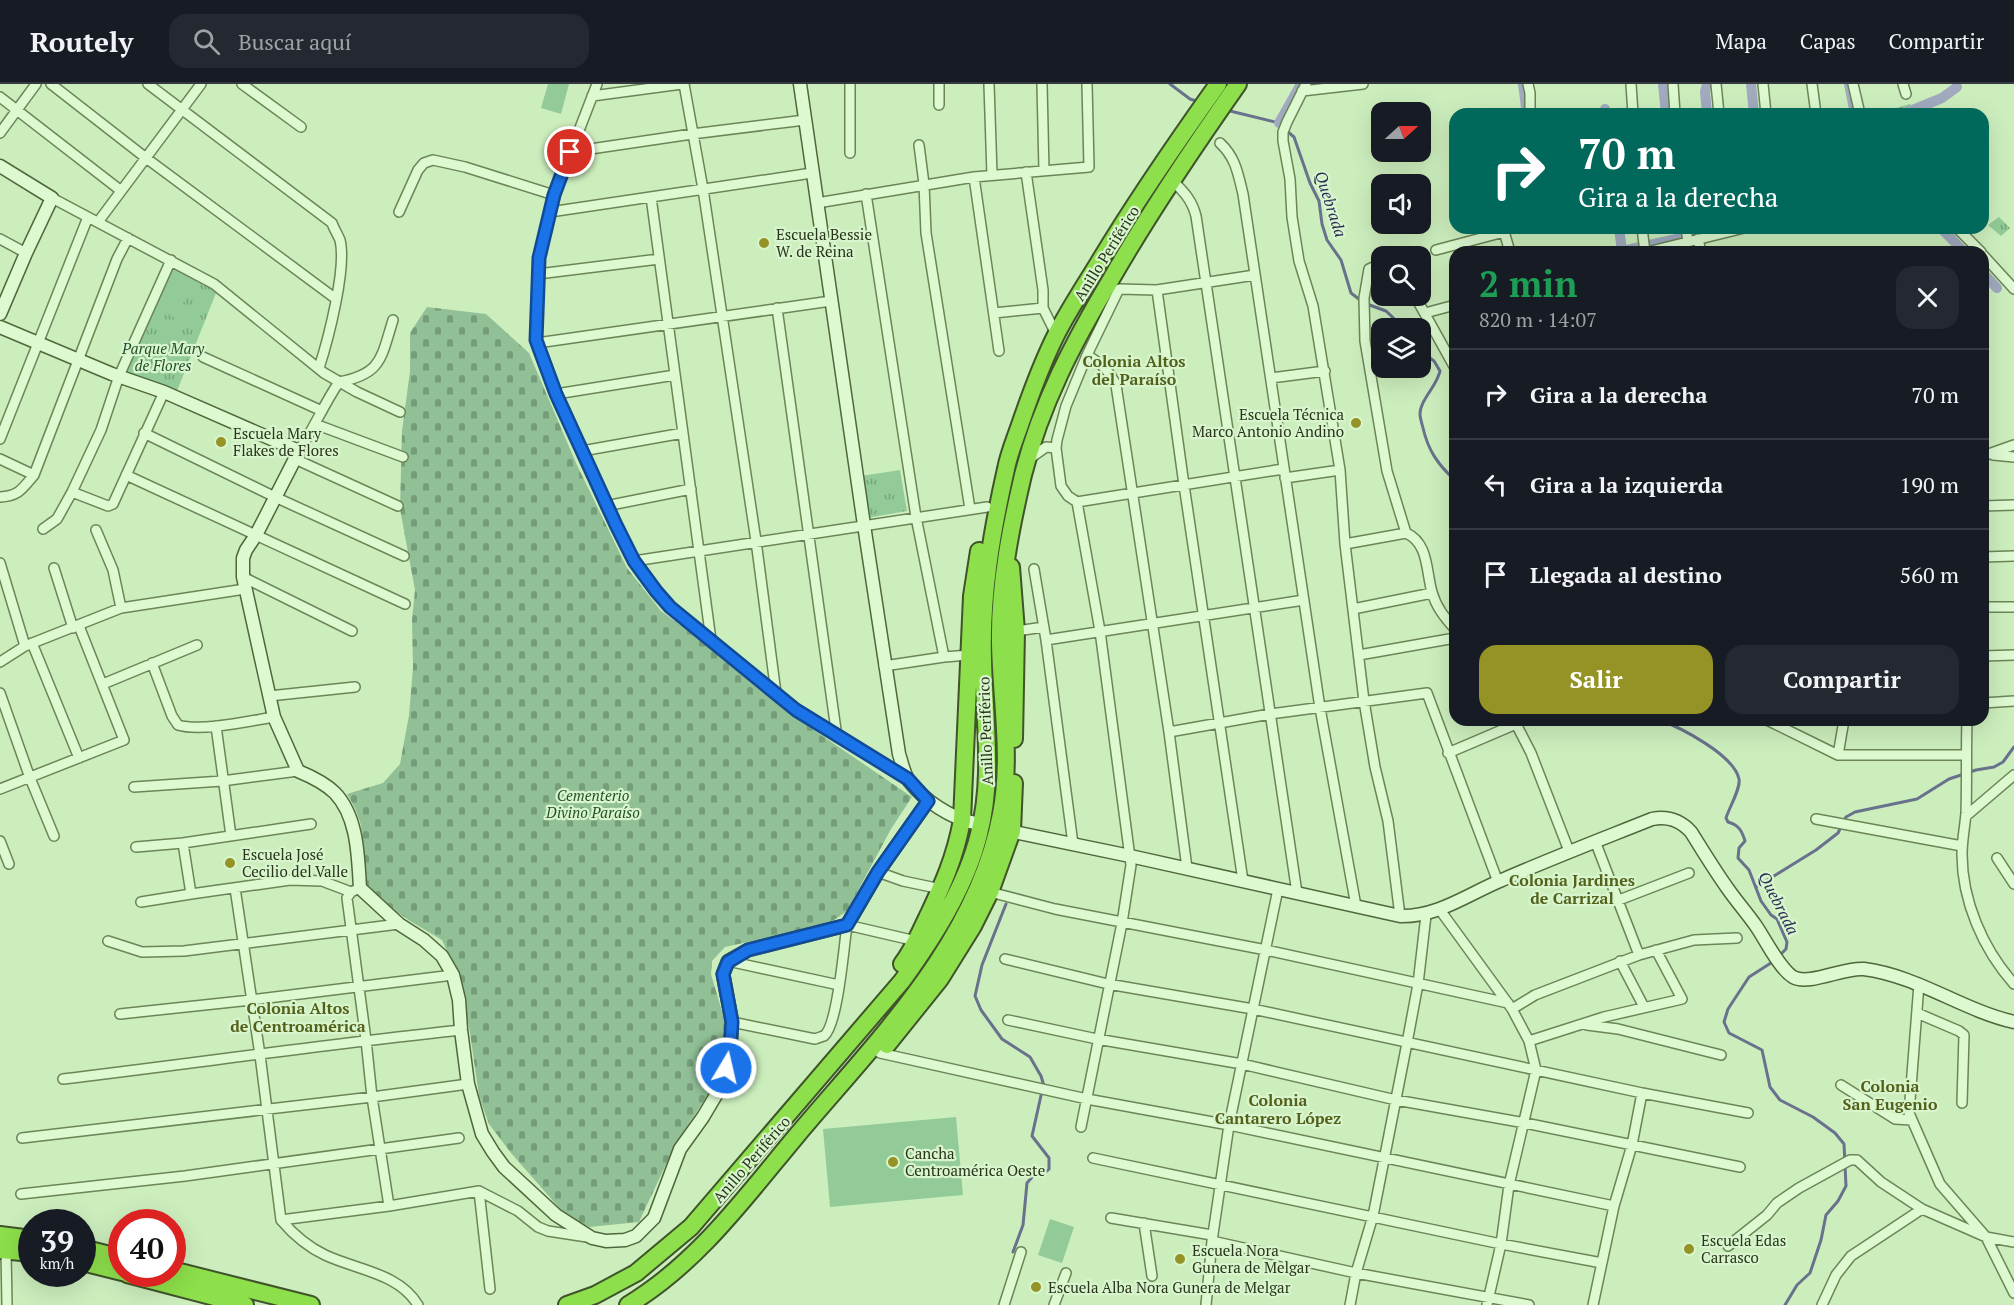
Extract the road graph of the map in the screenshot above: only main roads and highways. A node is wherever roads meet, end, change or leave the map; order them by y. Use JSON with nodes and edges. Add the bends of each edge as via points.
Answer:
{"nodes":[{"id":1,"x":1218,"y":84,"type":"edge"},
{"id":2,"x":1238,"y":84,"type":"edge"},
{"id":3,"x":1006,"y":465,"type":"junction"},
{"id":4,"x":1009,"y":543,"type":"junction"},
{"id":5,"x":802,"y":1099,"type":"junction"},
{"id":6,"x":821,"y":1107,"type":"junction"},
{"id":7,"x":18,"y":1242,"type":"edge"},
{"id":8,"x":2,"y":1245,"type":"edge"},
{"id":9,"x":18,"y":1249,"type":"edge"},
{"id":10,"x":186,"y":1274,"type":"edge"},
{"id":11,"x":166,"y":1287,"type":"edge"},
{"id":12,"x":204,"y":1300,"type":"edge"},
{"id":13,"x":245,"y":1305,"type":"edge"},
{"id":14,"x":311,"y":1305,"type":"edge"},
{"id":15,"x":567,"y":1305,"type":"edge"},
{"id":16,"x":628,"y":1305,"type":"edge"}],
"edges":[{"from":1,"to":3,"type":"highway","name":"Anillo Periférico","via":[[1119,229],[1056,334]]},
{"from":2,"to":4,"type":"highway","name":"Anillo Periférico","via":[[1172,180],[1074,342],[1050,394],[1028,459]]},
{"from":3,"to":5,"type":"highway","via":[[978,508],[969,655],[969,821],[907,957],[827,1056]]},
{"from":3,"to":5,"type":"highway","name":"Anillo Periférico","via":[[985,592],[982,657],[989,758],[987,795],[973,856],[924,950]]},
{"from":4,"to":6,"type":"highway","name":"Anillo Periférico","via":[[1001,590],[1000,642],[1005,781],[992,850],[980,884],[940,959]]},
{"from":4,"to":6,"type":"highway","via":[[1016,631],[1014,808],[990,892],[940,979],[912,1016],[853,1085]]},
{"from":5,"to":15,"type":"highway","name":"Anillo Periférico","via":[[692,1227],[636,1273]]},
{"from":6,"to":16,"type":"highway","name":"Anillo Periférico","via":[[708,1241],[673,1273]]},
{"from":7,"to":8,"type":"highway"},
{"from":8,"to":9,"type":"highway"},
{"from":10,"to":14,"type":"highway"},
{"from":11,"to":12,"type":"highway"},
{"from":12,"to":13,"type":"highway"}]}
